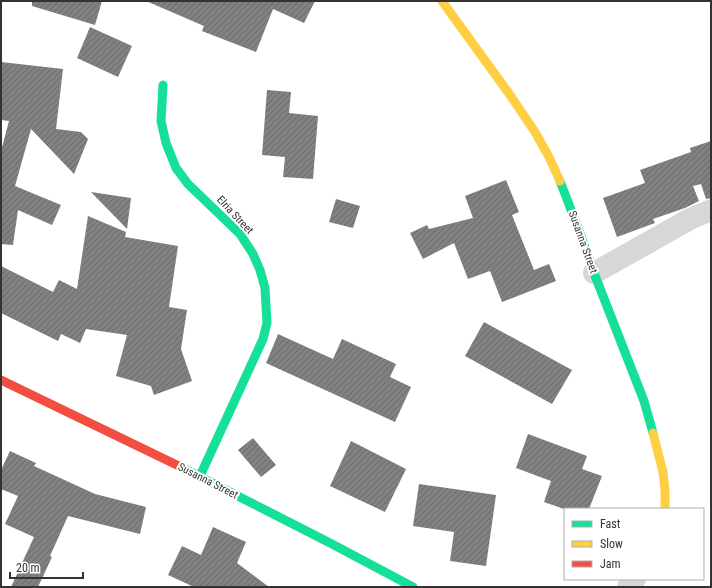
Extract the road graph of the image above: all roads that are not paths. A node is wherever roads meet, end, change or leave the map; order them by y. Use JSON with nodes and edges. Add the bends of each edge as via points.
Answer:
{"nodes":[{"id":1,"x":442,"y":1,"type":"edge"},
{"id":2,"x":163,"y":85,"type":"dead end"},
{"id":3,"x":711,"y":210,"type":"edge"},
{"id":4,"x":594,"y":274,"type":"junction"},
{"id":5,"x":1,"y":380,"type":"edge"},
{"id":6,"x":200,"y":476,"type":"junction"},
{"id":7,"x":665,"y":508,"type":"edge"},
{"id":8,"x":413,"y":587,"type":"edge"}],
"edges":[{"from":1,"to":4,"type":"street","name":"Susanna Street","via":[[510,95],[549,157]]},
{"from":2,"to":6,"type":"street","name":"Elria Street","via":[[161,121],[176,168],[188,184],[240,234],[253,254],[265,288],[267,323],[263,339]]},
{"from":3,"to":4,"type":"street","via":[[690,219]]},
{"from":4,"to":7,"type":"street","name":"Susanna Street","via":[[644,401],[664,472]]},
{"from":5,"to":6,"type":"street","name":"Susanna Street"},
{"from":6,"to":8,"type":"street","name":"Susanna Street"}]}
